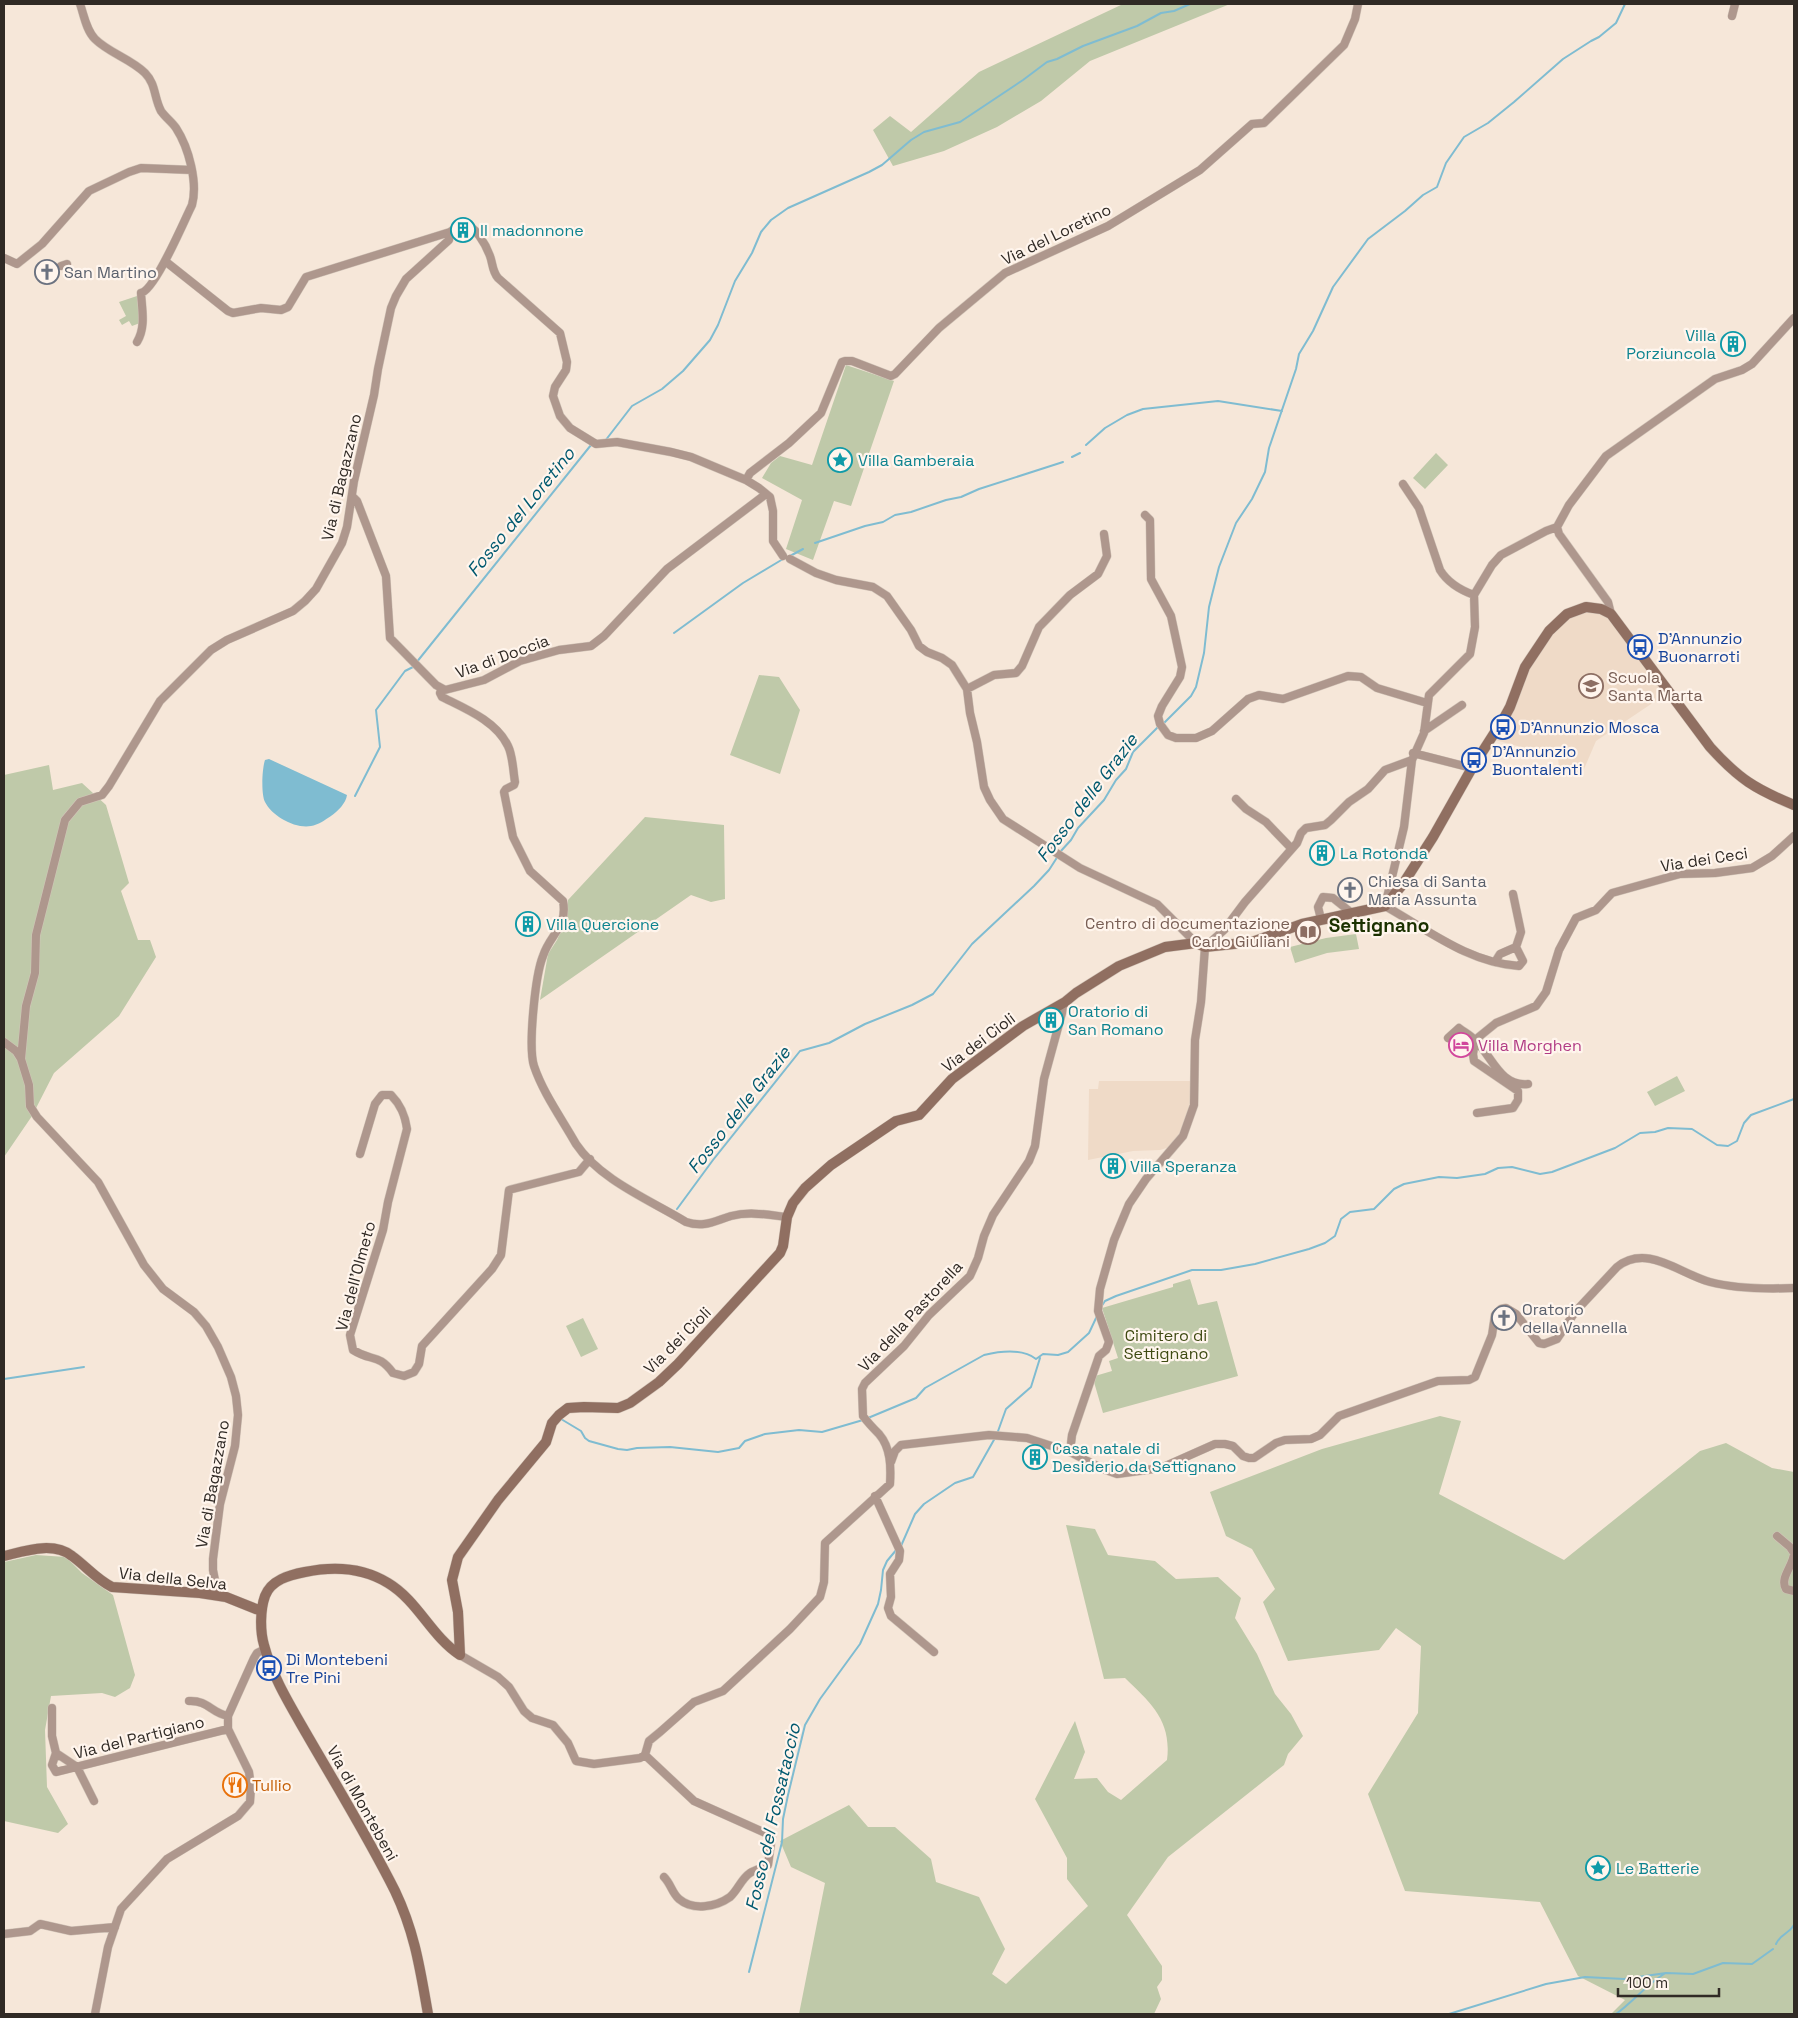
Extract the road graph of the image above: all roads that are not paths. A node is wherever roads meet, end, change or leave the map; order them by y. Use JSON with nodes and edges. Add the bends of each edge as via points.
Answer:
{"nodes":[{"id":1,"x":80,"y":4,"type":"edge"},
{"id":2,"x":1358,"y":4,"type":"edge"},
{"id":3,"x":1735,"y":4,"type":"edge"},
{"id":4,"x":1732,"y":16,"type":"dead end"},
{"id":5,"x":192,"y":170,"type":"junction"},
{"id":6,"x":450,"y":232,"type":"junction"},
{"id":7,"x":6,"y":257,"type":"edge"},
{"id":8,"x":165,"y":261,"type":"junction"},
{"id":9,"x":1794,"y":318,"type":"edge"},
{"id":10,"x":137,"y":342,"type":"dead end"},
{"id":11,"x":746,"y":480,"type":"junction"},
{"id":12,"x":1403,"y":484,"type":"dead end"},
{"id":13,"x":766,"y":494,"type":"junction"},
{"id":14,"x":352,"y":496,"type":"junction"},
{"id":15,"x":1145,"y":515,"type":"dead end"},
{"id":16,"x":1557,"y":527,"type":"junction"},
{"id":17,"x":1104,"y":534,"type":"dead end"},
{"id":18,"x":1474,"y":596,"type":"junction"},
{"id":19,"x":1611,"y":614,"type":"junction"},
{"id":20,"x":441,"y":689,"type":"junction"},
{"id":21,"x":967,"y":689,"type":"junction"},
{"id":22,"x":1427,"y":703,"type":"junction"},
{"id":23,"x":1462,"y":705,"type":"dead end"},
{"id":24,"x":1424,"y":731,"type":"junction"},
{"id":25,"x":1412,"y":757,"type":"junction"},
{"id":26,"x":1472,"y":768,"type":"junction"},
{"id":27,"x":1236,"y":799,"type":"dead end"},
{"id":28,"x":1794,"y":805,"type":"edge"},
{"id":29,"x":1794,"y":836,"type":"edge"},
{"id":30,"x":1291,"y":848,"type":"junction"},
{"id":31,"x":1513,"y":894,"type":"dead end"},
{"id":32,"x":1385,"y":906,"type":"junction"},
{"id":33,"x":1354,"y":914,"type":"junction"},
{"id":34,"x":1318,"y":920,"type":"junction"},
{"id":35,"x":1200,"y":945,"type":"junction"},
{"id":36,"x":1516,"y":947,"type":"junction"},
{"id":37,"x":1495,"y":962,"type":"junction"},
{"id":38,"x":1065,"y":1002,"type":"junction"},
{"id":39,"x":1448,"y":1038,"type":"dead end"},
{"id":40,"x":1475,"y":1040,"type":"junction"},
{"id":41,"x":4,"y":1042,"type":"edge"},
{"id":42,"x":21,"y":1059,"type":"junction"},
{"id":43,"x":1528,"y":1084,"type":"dead end"},
{"id":44,"x":1477,"y":1113,"type":"dead end"},
{"id":45,"x":360,"y":1154,"type":"dead end"},
{"id":46,"x":590,"y":1159,"type":"junction"},
{"id":47,"x":787,"y":1218,"type":"junction"},
{"id":48,"x":1794,"y":1288,"type":"edge"},
{"id":49,"x":1070,"y":1452,"type":"junction"},
{"id":50,"x":890,"y":1462,"type":"junction"},
{"id":51,"x":875,"y":1496,"type":"junction"},
{"id":52,"x":1777,"y":1536,"type":"dead end"},
{"id":53,"x":4,"y":1556,"type":"edge"},
{"id":54,"x":1794,"y":1591,"type":"edge"},
{"id":55,"x":218,"y":1596,"type":"junction"},
{"id":56,"x":261,"y":1611,"type":"junction"},
{"id":57,"x":265,"y":1649,"type":"junction"},
{"id":58,"x":934,"y":1652,"type":"dead end"},
{"id":59,"x":460,"y":1655,"type":"junction"},
{"id":60,"x":189,"y":1701,"type":"dead end"},
{"id":61,"x":52,"y":1708,"type":"dead end"},
{"id":62,"x":228,"y":1716,"type":"junction"},
{"id":63,"x":228,"y":1729,"type":"junction"},
{"id":64,"x":56,"y":1753,"type":"junction"},
{"id":65,"x":645,"y":1755,"type":"junction"},
{"id":66,"x":77,"y":1767,"type":"junction"},
{"id":67,"x":94,"y":1801,"type":"dead end"},
{"id":68,"x":664,"y":1877,"type":"dead end"},
{"id":69,"x":114,"y":1926,"type":"junction"},
{"id":70,"x":4,"y":1934,"type":"edge"},
{"id":71,"x":95,"y":2014,"type":"edge"},
{"id":72,"x":428,"y":2014,"type":"edge"}],
"edges":[{"from":1,"to":5,"type":"street","via":[[94,38],[152,80],[161,110],[176,127]]},
{"from":2,"to":11,"type":"street","name":"Via del Loretino","via":[[1344,45],[1264,123],[1252,124],[1200,170],[1108,226],[1005,273],[939,328],[895,374],[891,376],[852,361],[842,362],[821,413],[750,473]]},
{"from":3,"to":4,"type":"street"},
{"from":5,"to":7,"type":"street","via":[[141,168],[129,172],[89,191],[42,244],[17,264]]},
{"from":5,"to":8,"type":"street","via":[[192,205]]},
{"from":6,"to":8,"type":"street","via":[[306,277],[288,307],[281,310],[228,311]]},
{"from":6,"to":11,"type":"street","via":[[463,222],[468,224],[483,241],[494,273],[560,333],[567,362],[553,396],[560,416],[570,428],[596,444],[617,442],[671,452]]},
{"from":6,"to":14,"type":"street","name":"Via di Bagazzano","via":[[449,240],[406,280],[391,308]]},
{"from":8,"to":10,"type":"street","via":[[150,287],[141,293],[143,327]]},
{"from":9,"to":16,"type":"street","via":[[1752,364],[1715,378],[1606,456],[1569,505]]},
{"from":11,"to":13,"type":"street"},
{"from":12,"to":18,"type":"street","via":[[1421,513],[1440,570],[1461,590]]},
{"from":13,"to":20,"type":"street","name":"Via di Doccia","via":[[667,568],[591,646],[559,650],[520,661],[484,680]]},
{"from":13,"to":21,"type":"street","via":[[773,511],[773,541],[787,557],[816,573],[873,587],[887,596],[919,646],[950,664]]},
{"from":14,"to":20,"type":"street","name":"Via di Doccia","via":[[357,501],[386,576],[390,638]]},
{"from":14,"to":42,"type":"street","name":"Via di Bagazzano","via":[[342,543],[305,602],[293,611],[211,650],[160,701],[102,795],[80,802],[65,820],[36,935],[35,973],[26,1006]]},
{"from":15,"to":22,"type":"street","via":[[1150,520],[1151,579],[1171,616],[1182,667],[1180,678],[1158,716],[1168,735],[1196,738],[1212,731],[1248,699],[1259,695],[1283,699],[1348,676],[1361,677],[1377,688]]},
{"from":16,"to":18,"type":"street","via":[[1502,556],[1492,565]]},
{"from":16,"to":19,"type":"street","via":[[1608,602]]},
{"from":17,"to":21,"type":"street","via":[[1107,556],[1098,574],[1039,627],[1022,666],[1016,672],[994,675]]},
{"from":18,"to":22,"type":"street","via":[[1475,627],[1470,654],[1432,691]]},
{"from":19,"to":26,"type":"street","via":[[1586,607],[1567,614],[1549,631],[1525,667],[1510,707]]},
{"from":19,"to":28,"type":"street","via":[[1727,766],[1762,792]]},
{"from":20,"to":46,"type":"street","via":[[442,697],[477,714],[509,747],[515,782],[504,792],[513,837],[530,872],[563,901],[564,918],[546,948],[539,969],[533,1063],[576,1144]]},
{"from":21,"to":35,"type":"street","via":[[984,787],[1003,819],[1080,868],[1157,904]]},
{"from":22,"to":24,"type":"street"},
{"from":23,"to":24,"type":"street"},
{"from":24,"to":25,"type":"street"},
{"from":25,"to":26,"type":"street"},
{"from":25,"to":30,"type":"street","via":[[1385,770],[1325,825],[1306,828]]},
{"from":25,"to":32,"type":"street","via":[[1404,828]]},
{"from":26,"to":32,"type":"street","via":[[1433,837]]},
{"from":27,"to":30,"type":"street","via":[[1266,822]]},
{"from":29,"to":40,"type":"street","name":"Via dei Ceci","via":[[1772,856],[1752,868],[1680,874],[1612,893],[1596,910],[1576,918],[1559,950],[1546,992],[1536,1006],[1496,1024]]},
{"from":30,"to":35,"type":"street","via":[[1224,930]]},
{"from":31,"to":36,"type":"street","via":[[1521,932]]},
{"from":32,"to":33,"type":"street","name":"Via dei Cioli"},
{"from":32,"to":37,"type":"street","via":[[1444,942],[1474,957]]},
{"from":33,"to":34,"type":"street","name":"Via dei Cioli"},
{"from":33,"to":34,"type":"street","via":[[1333,898],[1323,897],[1318,907]]},
{"from":34,"to":35,"type":"street","name":"Via dei Cioli","via":[[1252,942]]},
{"from":35,"to":38,"type":"street","name":"Via dei Cioli","via":[[1165,948],[1118,966]]},
{"from":35,"to":49,"type":"street","via":[[1201,1002],[1195,1040],[1194,1105],[1183,1136],[1129,1204],[1114,1240],[1100,1288],[1098,1311],[1109,1342],[1099,1356],[1072,1435]]},
{"from":36,"to":37,"type":"street","via":[[1500,954]]},
{"from":36,"to":37,"type":"street","via":[[1523,961],[1519,966]]},
{"from":38,"to":47,"type":"street","name":"Via dei Cioli","via":[[1023,1026],[962,1071],[919,1114],[896,1121],[831,1165],[805,1188],[793,1203]]},
{"from":38,"to":50,"type":"street","name":"Via della Pastorella","via":[[1044,1079],[1035,1146],[1029,1161],[993,1215],[970,1276],[862,1389],[863,1416],[880,1435]]},
{"from":39,"to":40,"type":"street","via":[[1459,1028]]},
{"from":40,"to":43,"type":"street","via":[[1505,1078],[1517,1085]]},
{"from":40,"to":44,"type":"street","via":[[1474,1061],[1518,1091],[1518,1100],[1513,1108]]},
{"from":41,"to":42,"type":"street"},
{"from":42,"to":55,"type":"street","name":"Via di Bagazzano","via":[[29,1085],[30,1106],[36,1117],[98,1182],[144,1265],[162,1289],[194,1312],[206,1326],[230,1377],[238,1415],[235,1446],[220,1504],[213,1559]]},
{"from":45,"to":46,"type":"street","name":"Via dell'Olmeto","via":[[374,1104],[382,1095],[391,1095],[399,1103],[407,1129],[383,1230],[350,1334],[353,1350],[384,1361],[393,1374],[404,1376],[414,1372],[422,1346],[492,1269],[500,1255],[509,1190],[579,1172]]},
{"from":46,"to":47,"type":"street","via":[[618,1182],[695,1225],[707,1225],[751,1213]]},
{"from":47,"to":59,"type":"street","name":"Via dei Cioli","via":[[783,1246],[771,1265],[659,1382],[618,1408],[568,1408],[552,1423],[546,1442],[498,1500],[458,1557],[452,1580],[458,1612]]},
{"from":48,"to":49,"type":"street","via":[[1760,1289],[1710,1282],[1670,1264],[1634,1258],[1617,1267],[1553,1341],[1539,1344],[1516,1314],[1506,1308],[1501,1309],[1495,1315],[1492,1335],[1475,1377],[1438,1381],[1339,1416],[1320,1436],[1276,1443],[1254,1458],[1244,1456],[1233,1446],[1216,1444],[1161,1468],[1117,1474]]},
{"from":49,"to":50,"type":"street","via":[[1027,1438],[989,1435],[901,1446]]},
{"from":50,"to":51,"type":"street","name":"Via della Pastorella","via":[[890,1484]]},
{"from":51,"to":58,"type":"street","via":[[900,1551],[899,1560],[890,1574],[888,1608],[891,1616]]},
{"from":51,"to":65,"type":"street","name":"Via della Pastorella","via":[[825,1543],[824,1582],[820,1597],[723,1691],[694,1702],[660,1732],[649,1742]]},
{"from":52,"to":54,"type":"street","via":[[1794,1553],[1783,1585]]},
{"from":53,"to":55,"type":"street","name":"Via della Selva","via":[[46,1548],[61,1549],[112,1587]]},
{"from":55,"to":56,"type":"street","name":"Via della Selva"},
{"from":56,"to":57,"type":"street","name":"Via di Montebeni"},
{"from":56,"to":59,"type":"street","via":[[270,1587],[293,1574],[332,1567],[361,1570],[389,1583],[414,1605],[437,1636]]},
{"from":57,"to":62,"type":"street","via":[[257,1652]]},
{"from":57,"to":72,"type":"street","name":"Via di Montebeni","via":[[293,1710],[401,1905],[418,1955]]},
{"from":59,"to":65,"type":"street","via":[[498,1677],[532,1718],[553,1726],[568,1744],[576,1761],[594,1764]]},
{"from":60,"to":62,"type":"street","via":[[200,1700],[220,1715]]},
{"from":61,"to":64,"type":"street"},
{"from":62,"to":63,"type":"street"},
{"from":63,"to":66,"type":"street","name":"Via del Partigiano"},
{"from":63,"to":69,"type":"street","via":[[249,1772],[250,1802],[238,1816],[167,1859],[121,1909]]},
{"from":64,"to":66,"type":"street"},
{"from":64,"to":66,"type":"street","name":"Via del Partigiano","via":[[52,1765],[56,1772]]},
{"from":65,"to":68,"type":"street","via":[[694,1801],[772,1836],[768,1865],[750,1873],[729,1897],[719,1902],[693,1906],[673,1893]]},
{"from":66,"to":67,"type":"street"},
{"from":69,"to":70,"type":"street","via":[[71,1931],[40,1924],[30,1931]]},
{"from":69,"to":71,"type":"street"}]}
